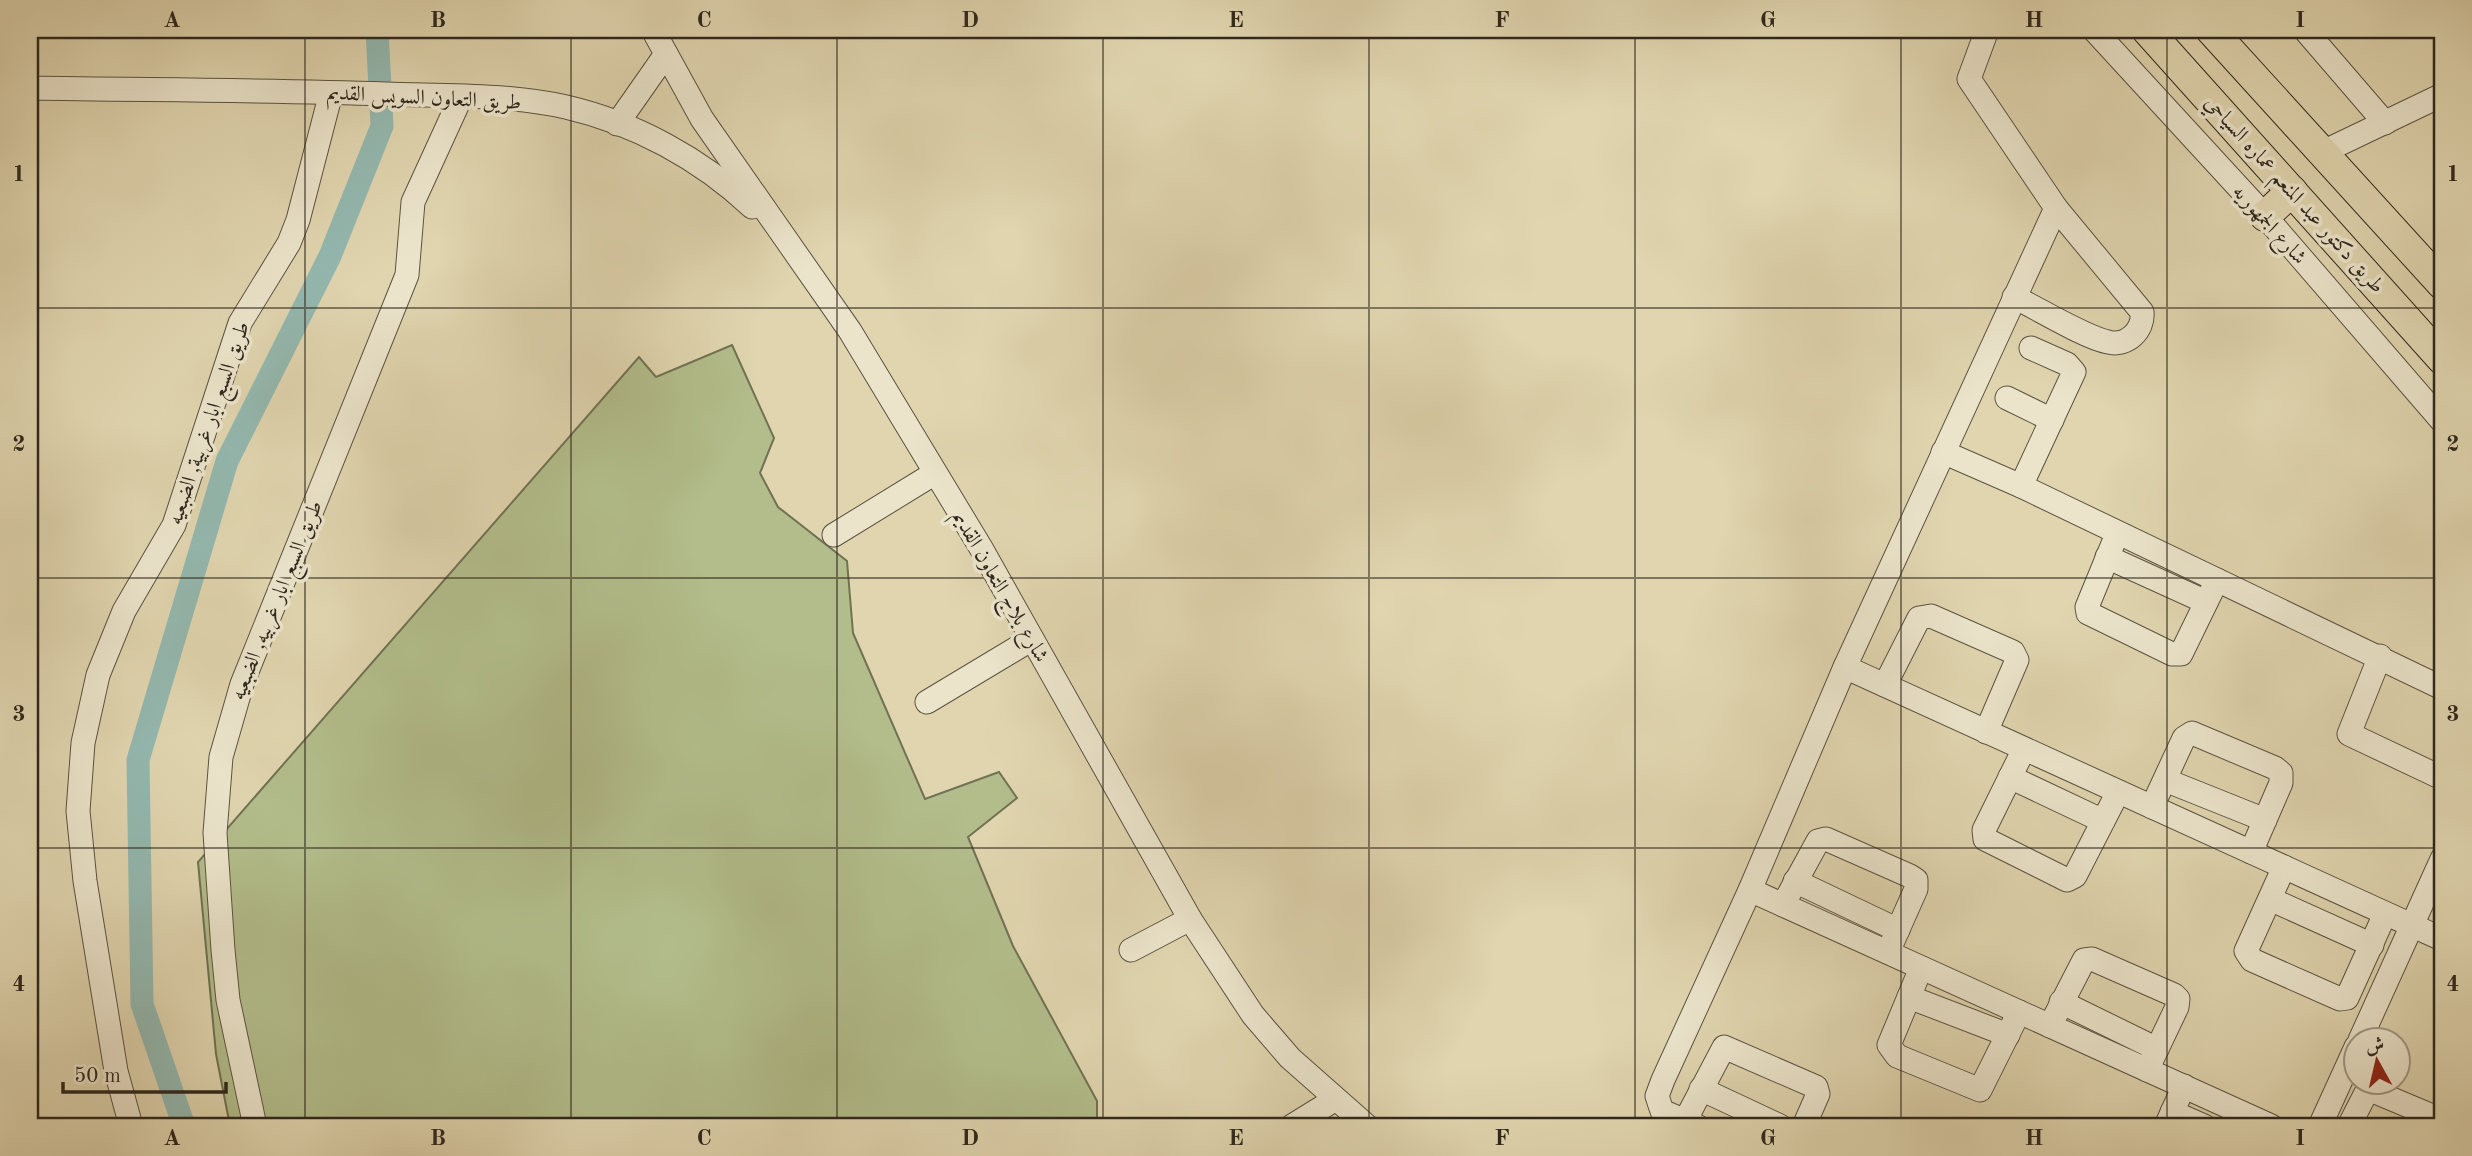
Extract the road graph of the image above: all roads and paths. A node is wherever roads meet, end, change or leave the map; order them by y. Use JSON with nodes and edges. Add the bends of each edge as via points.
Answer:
{"nodes":[{"id":1,"x":653,"y":30,"type":"edge"},
{"id":2,"x":1987,"y":30,"type":"edge"},
{"id":3,"x":2094,"y":30,"type":"edge"},
{"id":4,"x":2147,"y":30,"type":"edge"},
{"id":5,"x":2211,"y":30,"type":"edge"},
{"id":6,"x":2305,"y":30,"type":"edge"},
{"id":7,"x":666,"y":54,"type":"junction"},
{"id":8,"x":30,"y":88,"type":"edge"},
{"id":9,"x":332,"y":93,"type":"junction"},
{"id":10,"x":2442,"y":95,"type":"edge"},
{"id":11,"x":451,"y":97,"type":"junction"},
{"id":12,"x":2385,"y":122,"type":"junction"},
{"id":13,"x":617,"y":124,"type":"junction"},
{"id":14,"x":2323,"y":152,"type":"junction"},
{"id":15,"x":2292,"y":191,"type":"junction"},
{"id":16,"x":2056,"y":208,"type":"junction"},
{"id":17,"x":2265,"y":216,"type":"junction"},
{"id":18,"x":779,"y":233,"type":"junction"},
{"id":19,"x":2442,"y":284,"type":"edge"},
{"id":20,"x":2014,"y":297,"type":"junction"},
{"id":21,"x":2031,"y":348,"type":"dead end"},
{"id":22,"x":2442,"y":359,"type":"edge"},
{"id":23,"x":2007,"y":398,"type":"dead end"},
{"id":24,"x":2052,"y":420,"type":"junction"},
{"id":25,"x":2442,"y":421,"type":"edge"},
{"id":26,"x":1943,"y":452,"type":"junction"},
{"id":27,"x":935,"y":473,"type":"junction"},
{"id":28,"x":2021,"y":486,"type":"junction"},
{"id":29,"x":2117,"y":534,"type":"junction"},
{"id":30,"x":834,"y":535,"type":"dead end"},
{"id":31,"x":2107,"y":557,"type":"junction"},
{"id":32,"x":2217,"y":580,"type":"junction"},
{"id":33,"x":2206,"y":602,"type":"junction"},
{"id":34,"x":1032,"y":639,"type":"junction"},
{"id":35,"x":2380,"y":656,"type":"junction"},
{"id":36,"x":1845,"y":667,"type":"junction"},
{"id":37,"x":1885,"y":685,"type":"junction"},
{"id":38,"x":2442,"y":688,"type":"edge"},
{"id":39,"x":927,"y":702,"type":"dead end"},
{"id":40,"x":1986,"y":732,"type":"junction"},
{"id":41,"x":2024,"y":749,"type":"junction"},
{"id":42,"x":2010,"y":777,"type":"junction"},
{"id":43,"x":2442,"y":778,"type":"edge"},
{"id":44,"x":2165,"y":780,"type":"junction"},
{"id":45,"x":2118,"y":792,"type":"junction"},
{"id":46,"x":2152,"y":807,"type":"junction"},
{"id":47,"x":2265,"y":820,"type":"junction"},
{"id":48,"x":2103,"y":821,"type":"junction"},
{"id":49,"x":2251,"y":852,"type":"junction"},
{"id":50,"x":2442,"y":859,"type":"edge"},
{"id":51,"x":2284,"y":867,"type":"junction"},
{"id":52,"x":1795,"y":881,"type":"junction"},
{"id":53,"x":1750,"y":890,"type":"junction"},
{"id":54,"x":2270,"y":899,"type":"junction"},
{"id":55,"x":1783,"y":905,"type":"junction"},
{"id":56,"x":2385,"y":914,"type":"junction"},
{"id":57,"x":1190,"y":919,"type":"junction"},
{"id":58,"x":2413,"y":926,"type":"junction"},
{"id":59,"x":1898,"y":930,"type":"junction"},
{"id":60,"x":2442,"y":939,"type":"edge"},
{"id":61,"x":2372,"y":945,"type":"junction"},
{"id":62,"x":1131,"y":950,"type":"dead end"},
{"id":63,"x":1888,"y":953,"type":"junction"},
{"id":64,"x":1921,"y":968,"type":"junction"},
{"id":65,"x":1909,"y":997,"type":"junction"},
{"id":66,"x":2061,"y":1002,"type":"junction"},
{"id":67,"x":2019,"y":1012,"type":"junction"},
{"id":68,"x":2050,"y":1026,"type":"junction"},
{"id":69,"x":2367,"y":1026,"type":"edge"},
{"id":70,"x":2008,"y":1035,"type":"junction"},
{"id":71,"x":2152,"y":1059,"type":"junction"},
{"id":72,"x":2342,"y":1079,"type":"edge"},
{"id":73,"x":2184,"y":1087,"type":"junction"},
{"id":74,"x":1701,"y":1089,"type":"junction"},
{"id":75,"x":1335,"y":1100,"type":"junction"},
{"id":76,"x":2169,"y":1119,"type":"edge"},
{"id":77,"x":2442,"y":1120,"type":"edge"},
{"id":78,"x":1691,"y":1124,"type":"edge"},
{"id":79,"x":131,"y":1126,"type":"edge"},
{"id":80,"x":255,"y":1126,"type":"edge"},
{"id":81,"x":1292,"y":1126,"type":"edge"},
{"id":82,"x":1367,"y":1126,"type":"edge"},
{"id":83,"x":1780,"y":1126,"type":"edge"},
{"id":84,"x":1804,"y":1126,"type":"edge"},
{"id":85,"x":2204,"y":1126,"type":"edge"},
{"id":86,"x":2272,"y":1126,"type":"edge"},
{"id":87,"x":2320,"y":1126,"type":"edge"},
{"id":88,"x":2349,"y":1126,"type":"edge"}],
"edges":[{"from":1,"to":7,"type":"street","name":"شارع بلاج التعاون القديم"},
{"from":2,"to":16,"type":"street","via":[[1969,79]]},
{"from":3,"to":17,"type":"street","name":"شارع الجمهوريه"},
{"from":4,"to":15,"type":"main road","name":"طريق دكتور عبد المنعم عماره السياحي"},
{"from":5,"to":14,"type":"main road"},
{"from":6,"to":12,"type":"street"},
{"from":7,"to":13,"type":"street"},
{"from":7,"to":18,"type":"street","name":"شارع بلاج التعاون القديم","via":[[702,120]]},
{"from":8,"to":9,"type":"street","name":"طريق التعاون السويس القديم"},
{"from":9,"to":11,"type":"street","name":"طريق التعاون السويس القديم"},
{"from":9,"to":79,"type":"street","name":"طريق السبع ابار غربية, الضبعيه","via":[[298,220],[240,323],[174,525],[124,611],[98,675],[83,743],[79,811],[85,881],[116,1071]]},
{"from":10,"to":12,"type":"street"},
{"from":11,"to":13,"type":"street","name":"طريق التعاون السويس القديم","via":[[566,107]]},
{"from":11,"to":80,"type":"street","name":"طريق السبع ابار غربيه, الضبعيه","via":[[413,202],[407,275],[242,684],[221,757],[215,833],[223,950],[228,1000]]},
{"from":12,"to":14,"type":"street"},
{"from":13,"to":18,"type":"street","name":"طريق التعاون السويس القديم","via":[[682,155],[717,178]]},
{"from":14,"to":19,"type":"main road"},
{"from":15,"to":17,"type":"main road"},
{"from":15,"to":22,"type":"main road","name":"طريق دكتور عبد المنعم عماره السياحي"},
{"from":16,"to":20,"type":"street"},
{"from":16,"to":20,"type":"street","via":[[2142,312],[2143,322],[2127,340],[2108,342]]},
{"from":17,"to":25,"type":"street","name":"شارع الجمهوريه"},
{"from":18,"to":27,"type":"street","name":"شارع بلاج التعاون القديم","via":[[850,331]]},
{"from":20,"to":26,"type":"street"},
{"from":21,"to":24,"type":"street","via":[[2073,367]]},
{"from":23,"to":24,"type":"street"},
{"from":24,"to":28,"type":"street"},
{"from":26,"to":28,"type":"street"},
{"from":26,"to":36,"type":"street"},
{"from":27,"to":30,"type":"street"},
{"from":27,"to":34,"type":"street","name":"شارع بلاج التعاون القديم"},
{"from":28,"to":29,"type":"street"},
{"from":29,"to":31,"type":"street"},
{"from":29,"to":32,"type":"street"},
{"from":31,"to":33,"type":"street"},
{"from":31,"to":33,"type":"street","via":[[2088,613],[2172,654],[2181,654]]},
{"from":32,"to":33,"type":"street"},
{"from":32,"to":35,"type":"street"},
{"from":34,"to":39,"type":"street"},
{"from":34,"to":57,"type":"street","name":"شارع بلاج التعاون القديم"},
{"from":35,"to":38,"type":"street"},
{"from":35,"to":43,"type":"street","via":[[2349,734]]},
{"from":36,"to":37,"type":"street"},
{"from":36,"to":53,"type":"street"},
{"from":37,"to":40,"type":"street"},
{"from":37,"to":40,"type":"street","via":[[1919,618],[1931,616],[2013,652],[2017,660]]},
{"from":40,"to":41,"type":"street"},
{"from":41,"to":42,"type":"street"},
{"from":41,"to":45,"type":"street"},
{"from":42,"to":48,"type":"street"},
{"from":42,"to":48,"type":"street","via":[[1984,830],[1987,843],[2071,879]]},
{"from":44,"to":46,"type":"street"},
{"from":44,"to":47,"type":"street"},
{"from":44,"to":47,"type":"street","via":[[2184,738],[2192,733],[2201,735],[2281,774]]},
{"from":45,"to":46,"type":"street"},
{"from":45,"to":48,"type":"street"},
{"from":46,"to":49,"type":"street"},
{"from":47,"to":49,"type":"street"},
{"from":49,"to":51,"type":"street"},
{"from":50,"to":58,"type":"street"},
{"from":51,"to":54,"type":"street"},
{"from":51,"to":56,"type":"street"},
{"from":52,"to":55,"type":"street"},
{"from":52,"to":59,"type":"street"},
{"from":52,"to":59,"type":"street","via":[[1811,848],[1826,839],[1910,876],[1916,880],[1916,889]]},
{"from":53,"to":55,"type":"street"},
{"from":53,"to":78,"type":"street","via":[[1657,1096],[1662,1111]]},
{"from":54,"to":61,"type":"street"},
{"from":54,"to":61,"type":"street","via":[[2246,951],[2252,960],[2340,999],[2351,992]]},
{"from":55,"to":63,"type":"street"},
{"from":56,"to":58,"type":"street"},
{"from":56,"to":61,"type":"street"},
{"from":57,"to":62,"type":"street"},
{"from":57,"to":75,"type":"street","name":"شارع بلاج التعاون القديم","via":[[1254,1015],[1290,1058]]},
{"from":58,"to":60,"type":"street"},
{"from":58,"to":69,"type":"street"},
{"from":59,"to":63,"type":"street"},
{"from":63,"to":64,"type":"street"},
{"from":64,"to":65,"type":"street"},
{"from":64,"to":67,"type":"street"},
{"from":65,"to":70,"type":"street"},
{"from":65,"to":70,"type":"street","via":[[1889,1045],[1892,1052],[1975,1090],[1984,1087]]},
{"from":66,"to":68,"type":"street"},
{"from":66,"to":71,"type":"street"},
{"from":66,"to":71,"type":"street","via":[[2084,960],[2092,959],[2174,995],[2177,1007]]},
{"from":67,"to":68,"type":"street"},
{"from":67,"to":70,"type":"street"},
{"from":68,"to":71,"type":"street"},
{"from":71,"to":73,"type":"street"},
{"from":72,"to":87,"type":"street"},
{"from":73,"to":76,"type":"street"},
{"from":73,"to":86,"type":"street"},
{"from":74,"to":78,"type":"street"},
{"from":74,"to":83,"type":"street"},
{"from":74,"to":84,"type":"street","via":[[1723,1049],[1730,1048],[1816,1087],[1818,1094]]},
{"from":75,"to":81,"type":"street"},
{"from":75,"to":82,"type":"street","name":"شارع بلاج التعاون القديم"},
{"from":76,"to":85,"type":"street"},
{"from":77,"to":88,"type":"street","via":[[2368,1089]]}]}
